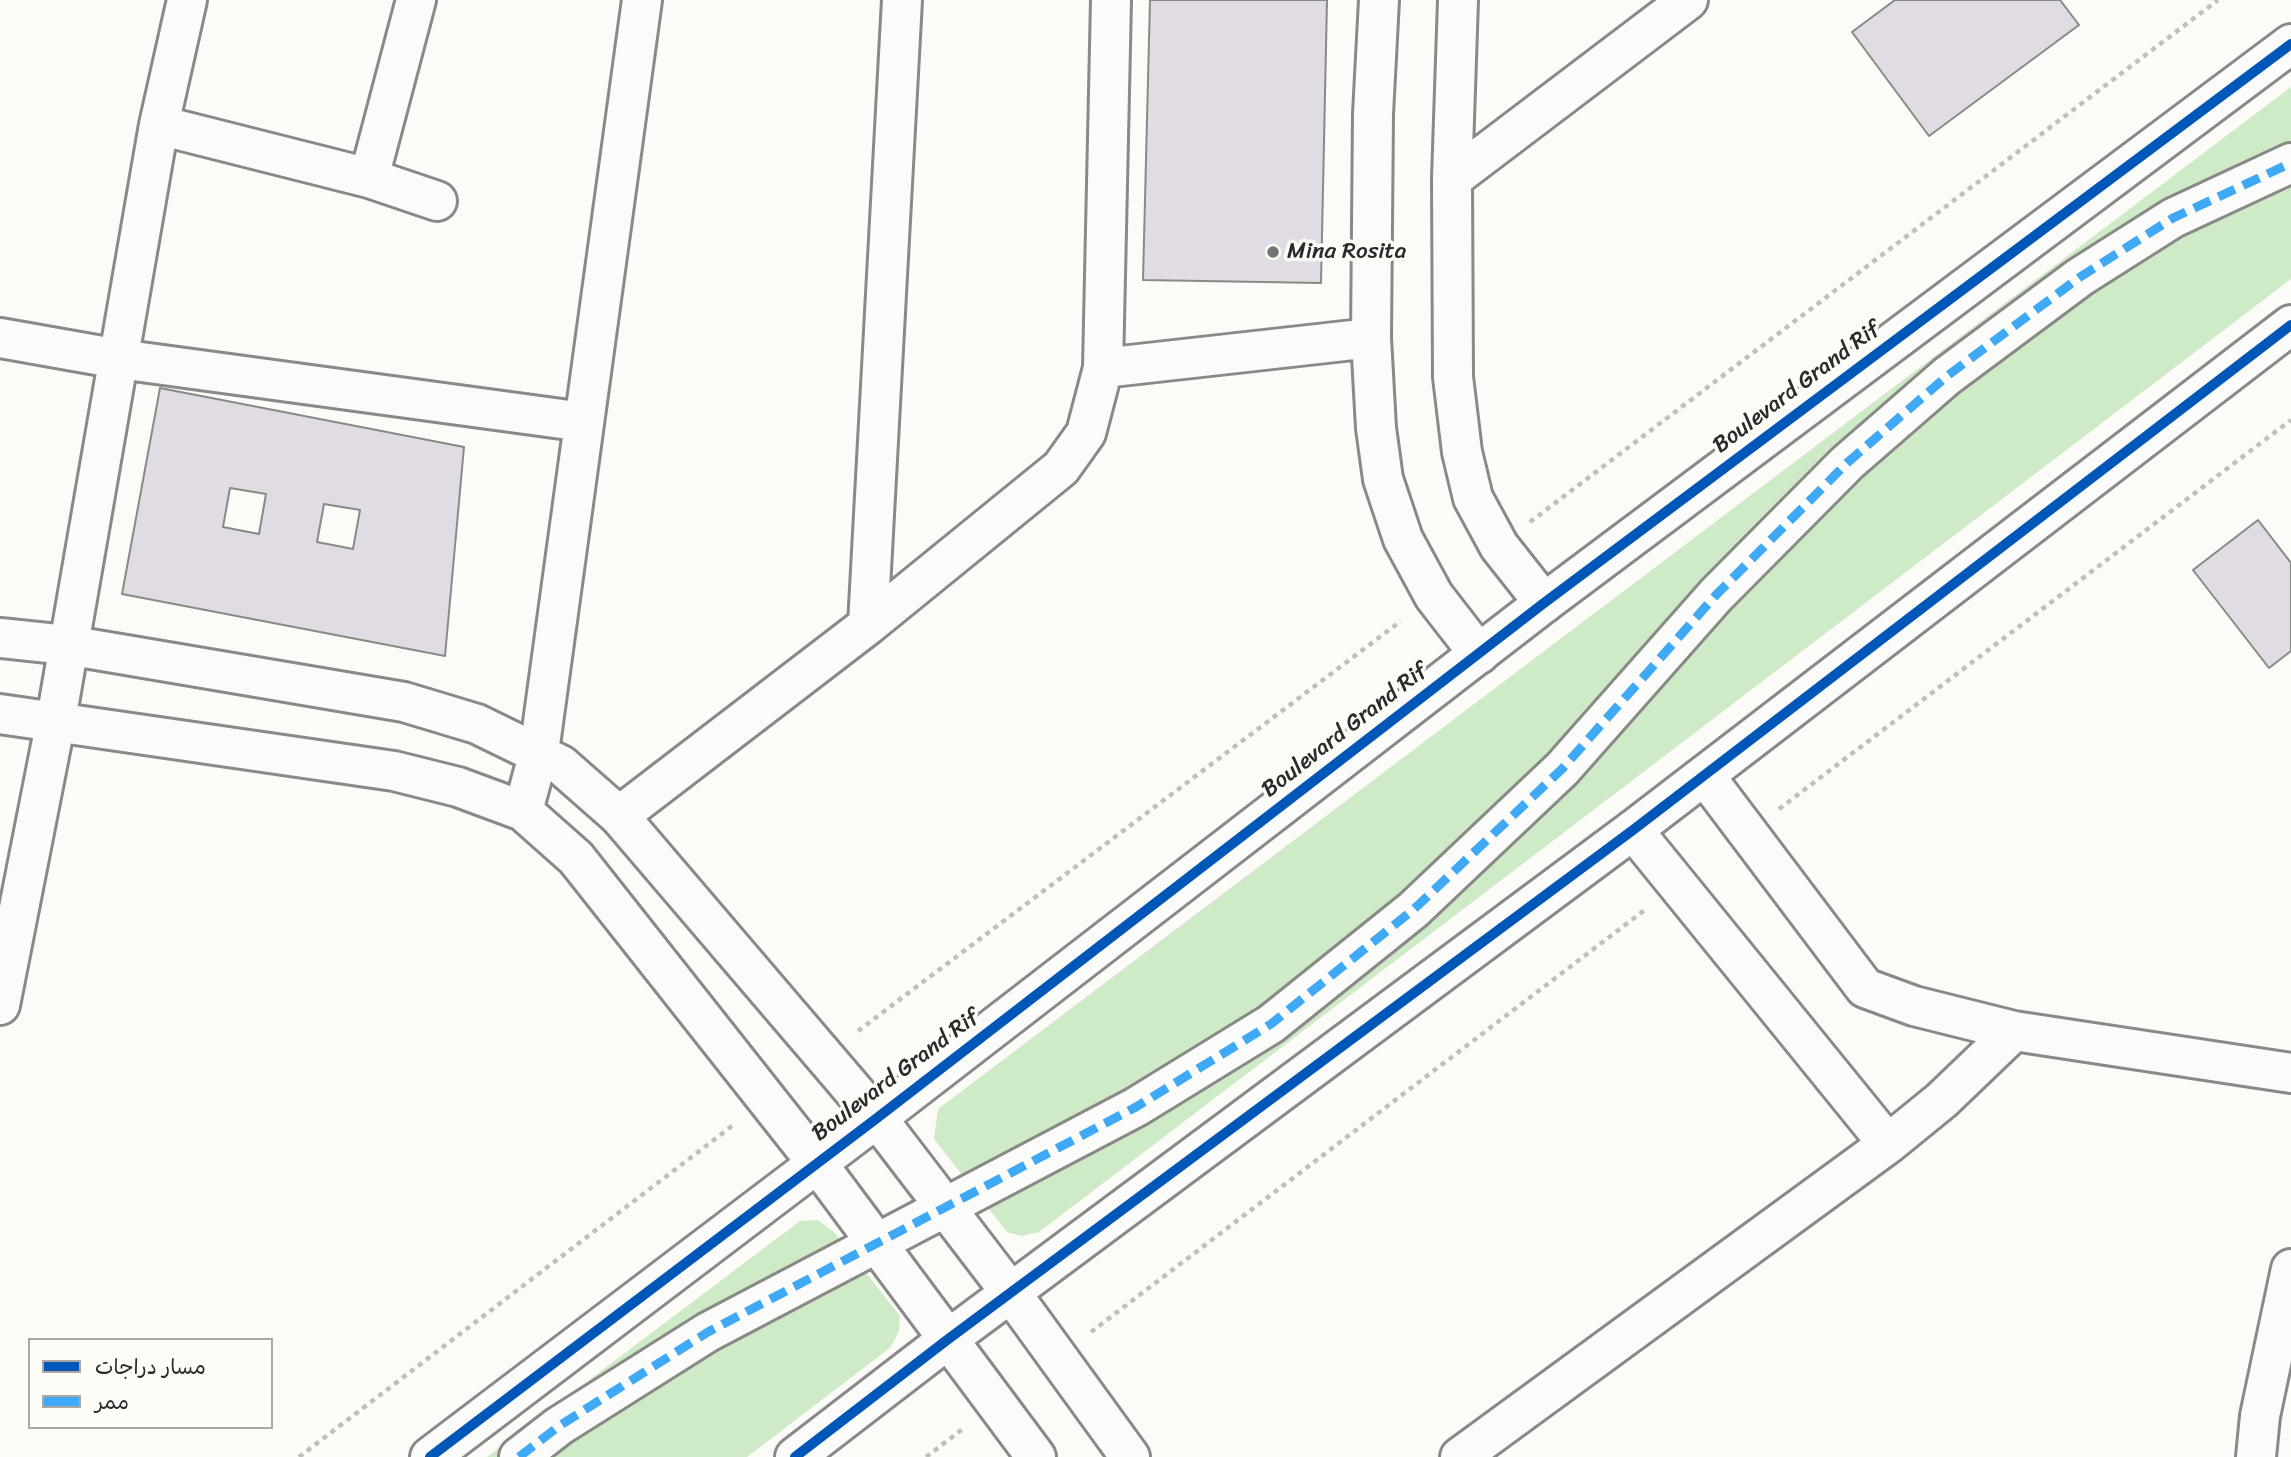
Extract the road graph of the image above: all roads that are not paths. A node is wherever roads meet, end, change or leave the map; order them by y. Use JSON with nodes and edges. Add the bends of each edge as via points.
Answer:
{"nodes":[{"id":1,"x":187,"y":0,"type":"edge"},
{"id":2,"x":416,"y":0,"type":"edge"},
{"id":3,"x":642,"y":0,"type":"edge"},
{"id":4,"x":902,"y":0,"type":"edge"},
{"id":5,"x":1111,"y":0,"type":"edge"},
{"id":6,"x":1379,"y":0,"type":"edge"},
{"id":7,"x":1458,"y":0,"type":"edge"},
{"id":8,"x":1688,"y":0,"type":"edge"},
{"id":9,"x":2291,"y":44,"type":"edge"},
{"id":10,"x":159,"y":125,"type":"junction"},
{"id":11,"x":2291,"y":163,"type":"edge"},
{"id":12,"x":369,"y":178,"type":"junction"},
{"id":13,"x":1452,"y":179,"type":"junction"},
{"id":14,"x":437,"y":201,"type":"dead end"},
{"id":15,"x":2291,"y":325,"type":"edge"},
{"id":16,"x":0,"y":338,"type":"edge"},
{"id":17,"x":1371,"y":338,"type":"junction"},
{"id":18,"x":119,"y":359,"type":"junction"},
{"id":19,"x":1103,"y":368,"type":"junction"},
{"id":20,"x":584,"y":422,"type":"junction"},
{"id":21,"x":1544,"y":603,"type":"junction"},
{"id":22,"x":868,"y":625,"type":"junction"},
{"id":23,"x":0,"y":638,"type":"edge"},
{"id":24,"x":67,"y":645,"type":"junction"},
{"id":25,"x":1479,"y":654,"type":"junction"},
{"id":26,"x":0,"y":714,"type":"edge"},
{"id":27,"x":56,"y":720,"type":"junction"},
{"id":28,"x":539,"y":752,"type":"junction"},
{"id":29,"x":1705,"y":776,"type":"junction"},
{"id":30,"x":523,"y":811,"type":"junction"},
{"id":31,"x":619,"y":816,"type":"junction"},
{"id":32,"x":1633,"y":830,"type":"junction"},
{"id":33,"x":0,"y":1005,"type":"edge"},
{"id":34,"x":2014,"y":1031,"type":"junction"},
{"id":35,"x":2291,"y":1073,"type":"edge"},
{"id":36,"x":877,"y":1118,"type":"junction"},
{"id":37,"x":1888,"y":1144,"type":"junction"},
{"id":38,"x":817,"y":1163,"type":"junction"},
{"id":39,"x":946,"y":1209,"type":"junction"},
{"id":40,"x":875,"y":1242,"type":"junction"},
{"id":41,"x":2291,"y":1269,"type":"edge"},
{"id":42,"x":1011,"y":1293,"type":"junction"},
{"id":43,"x":947,"y":1340,"type":"junction"},
{"id":44,"x":429,"y":1457,"type":"edge"},
{"id":45,"x":519,"y":1457,"type":"edge"},
{"id":46,"x":795,"y":1457,"type":"edge"},
{"id":47,"x":1036,"y":1457,"type":"edge"},
{"id":48,"x":1130,"y":1457,"type":"edge"},
{"id":49,"x":1460,"y":1457,"type":"edge"},
{"id":50,"x":2256,"y":1457,"type":"edge"}],
"edges":[{"from":1,"to":10,"type":"street"},
{"from":2,"to":12,"type":"street"},
{"from":3,"to":20,"type":"street"},
{"from":4,"to":22,"type":"street"},
{"from":5,"to":19,"type":"street"},
{"from":6,"to":17,"type":"street"},
{"from":7,"to":13,"type":"street"},
{"from":8,"to":13,"type":"street"},
{"from":9,"to":21,"type":"street","name":"Boulevard Grand Rif"},
{"from":10,"to":12,"type":"street"},
{"from":10,"to":18,"type":"street"},
{"from":11,"to":39,"type":"street","via":[[2173,218],[2080,277],[1947,376],[1847,463],[1716,595],[1562,769],[1413,911],[1271,1024],[1136,1107]]},
{"from":12,"to":14,"type":"street"},
{"from":13,"to":21,"type":"street","via":[[1452,377],[1462,452],[1473,498],[1499,546]]},
{"from":15,"to":29,"type":"street"},
{"from":16,"to":18,"type":"street"},
{"from":17,"to":19,"type":"street"},
{"from":17,"to":25,"type":"street","via":[[1383,479],[1403,539],[1434,596]]},
{"from":18,"to":20,"type":"street"},
{"from":18,"to":24,"type":"street"},
{"from":19,"to":22,"type":"street","via":[[1086,433],[1061,468]]},
{"from":20,"to":28,"type":"street"},
{"from":21,"to":25,"type":"street","name":"Boulevard Grand Rif"},
{"from":22,"to":31,"type":"street"},
{"from":23,"to":24,"type":"street"},
{"from":24,"to":27,"type":"street"},
{"from":24,"to":28,"type":"street","via":[[404,702],[477,724]]},
{"from":25,"to":36,"type":"street","name":"Boulevard Grand Rif"},
{"from":26,"to":27,"type":"street"},
{"from":27,"to":30,"type":"street","via":[[394,771],[458,787]]},
{"from":27,"to":33,"type":"street"},
{"from":28,"to":30,"type":"street"},
{"from":28,"to":31,"type":"street","via":[[585,783]]},
{"from":29,"to":32,"type":"street"},
{"from":29,"to":34,"type":"street","via":[[1865,988],[1914,1006]]},
{"from":30,"to":38,"type":"street","via":[[576,858]]},
{"from":31,"to":36,"type":"street"},
{"from":32,"to":37,"type":"street"},
{"from":32,"to":42,"type":"street"},
{"from":34,"to":35,"type":"street"},
{"from":34,"to":37,"type":"street"},
{"from":36,"to":38,"type":"street","name":"Boulevard Grand Rif"},
{"from":36,"to":39,"type":"street"},
{"from":37,"to":49,"type":"street"},
{"from":38,"to":40,"type":"street"},
{"from":38,"to":44,"type":"street","name":"Boulevard Grand Rif"},
{"from":39,"to":40,"type":"street"},
{"from":39,"to":42,"type":"street"},
{"from":40,"to":43,"type":"street"},
{"from":40,"to":45,"type":"street","via":[[709,1332],[559,1426]]},
{"from":41,"to":50,"type":"street","via":[[2260,1416]]},
{"from":42,"to":43,"type":"street"},
{"from":42,"to":48,"type":"street"},
{"from":43,"to":46,"type":"street"},
{"from":43,"to":47,"type":"street"}]}
